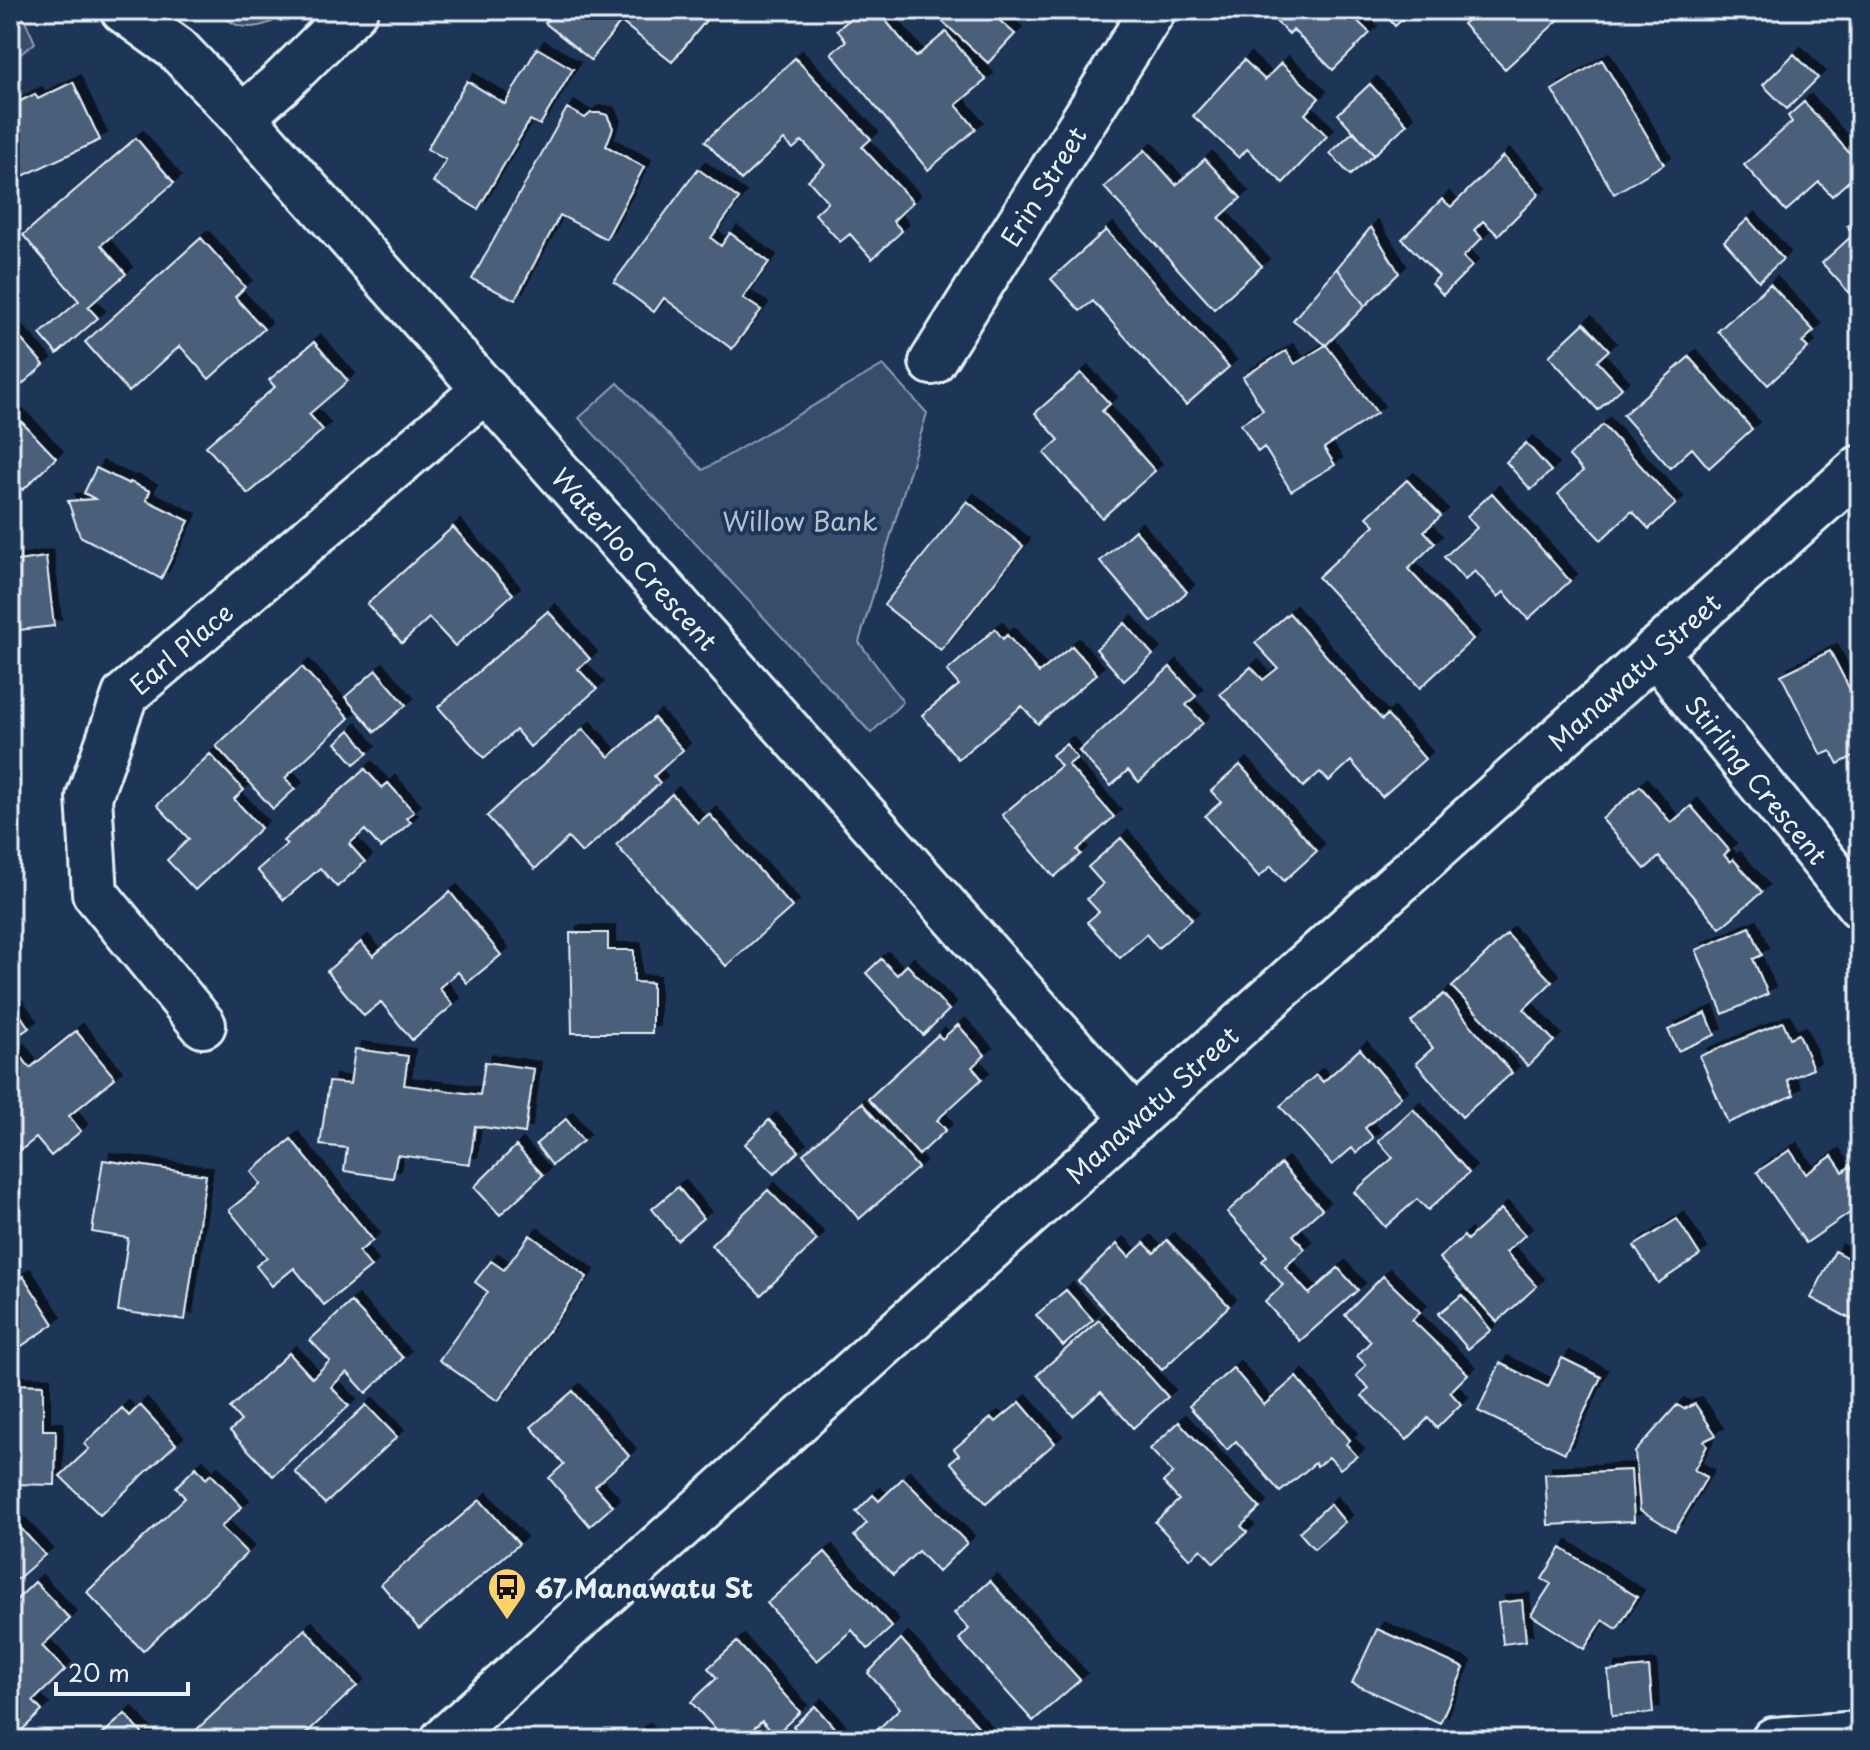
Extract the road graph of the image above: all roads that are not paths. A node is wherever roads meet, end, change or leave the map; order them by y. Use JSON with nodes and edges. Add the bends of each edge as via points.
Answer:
{"nodes":[{"id":1,"x":123,"y":10,"type":"edge"},
{"id":2,"x":355,"y":10,"type":"edge"},
{"id":3,"x":1153,"y":10,"type":"edge"},
{"id":4,"x":242,"y":117,"type":"junction"},
{"id":5,"x":932,"y":362,"type":"dead end"},
{"id":6,"x":486,"y":389,"type":"junction"},
{"id":7,"x":1860,"y":468,"type":"edge"},
{"id":8,"x":1655,"y":651,"type":"junction"},
{"id":9,"x":1860,"y":906,"type":"edge"},
{"id":10,"x":203,"y":1025,"type":"dead end"},
{"id":11,"x":1135,"y":1119,"type":"junction"},
{"id":12,"x":1860,"y":1734,"type":"edge"},
{"id":13,"x":443,"y":1740,"type":"edge"},
{"id":14,"x":1774,"y":1740,"type":"edge"}],
"edges":[{"from":1,"to":4,"type":"street","name":"Waterloo Crescent","via":[[177,49]]},
{"from":2,"to":4,"type":"street"},
{"from":3,"to":5,"type":"street","name":"Erin Street"},
{"from":4,"to":6,"type":"street","name":"Waterloo Crescent"},
{"from":6,"to":10,"type":"street","name":"Earl Place","via":[[125,695],[89,797],[95,893]]},
{"from":6,"to":11,"type":"street","name":"Waterloo Crescent"},
{"from":7,"to":8,"type":"street","name":"Manawatu Street"},
{"from":8,"to":9,"type":"street","name":"Stirling Crescent"},
{"from":8,"to":11,"type":"street","name":"Manawatu Street"},
{"from":11,"to":13,"type":"street","name":"Manawatu Street"},
{"from":12,"to":14,"type":"street"}]}
